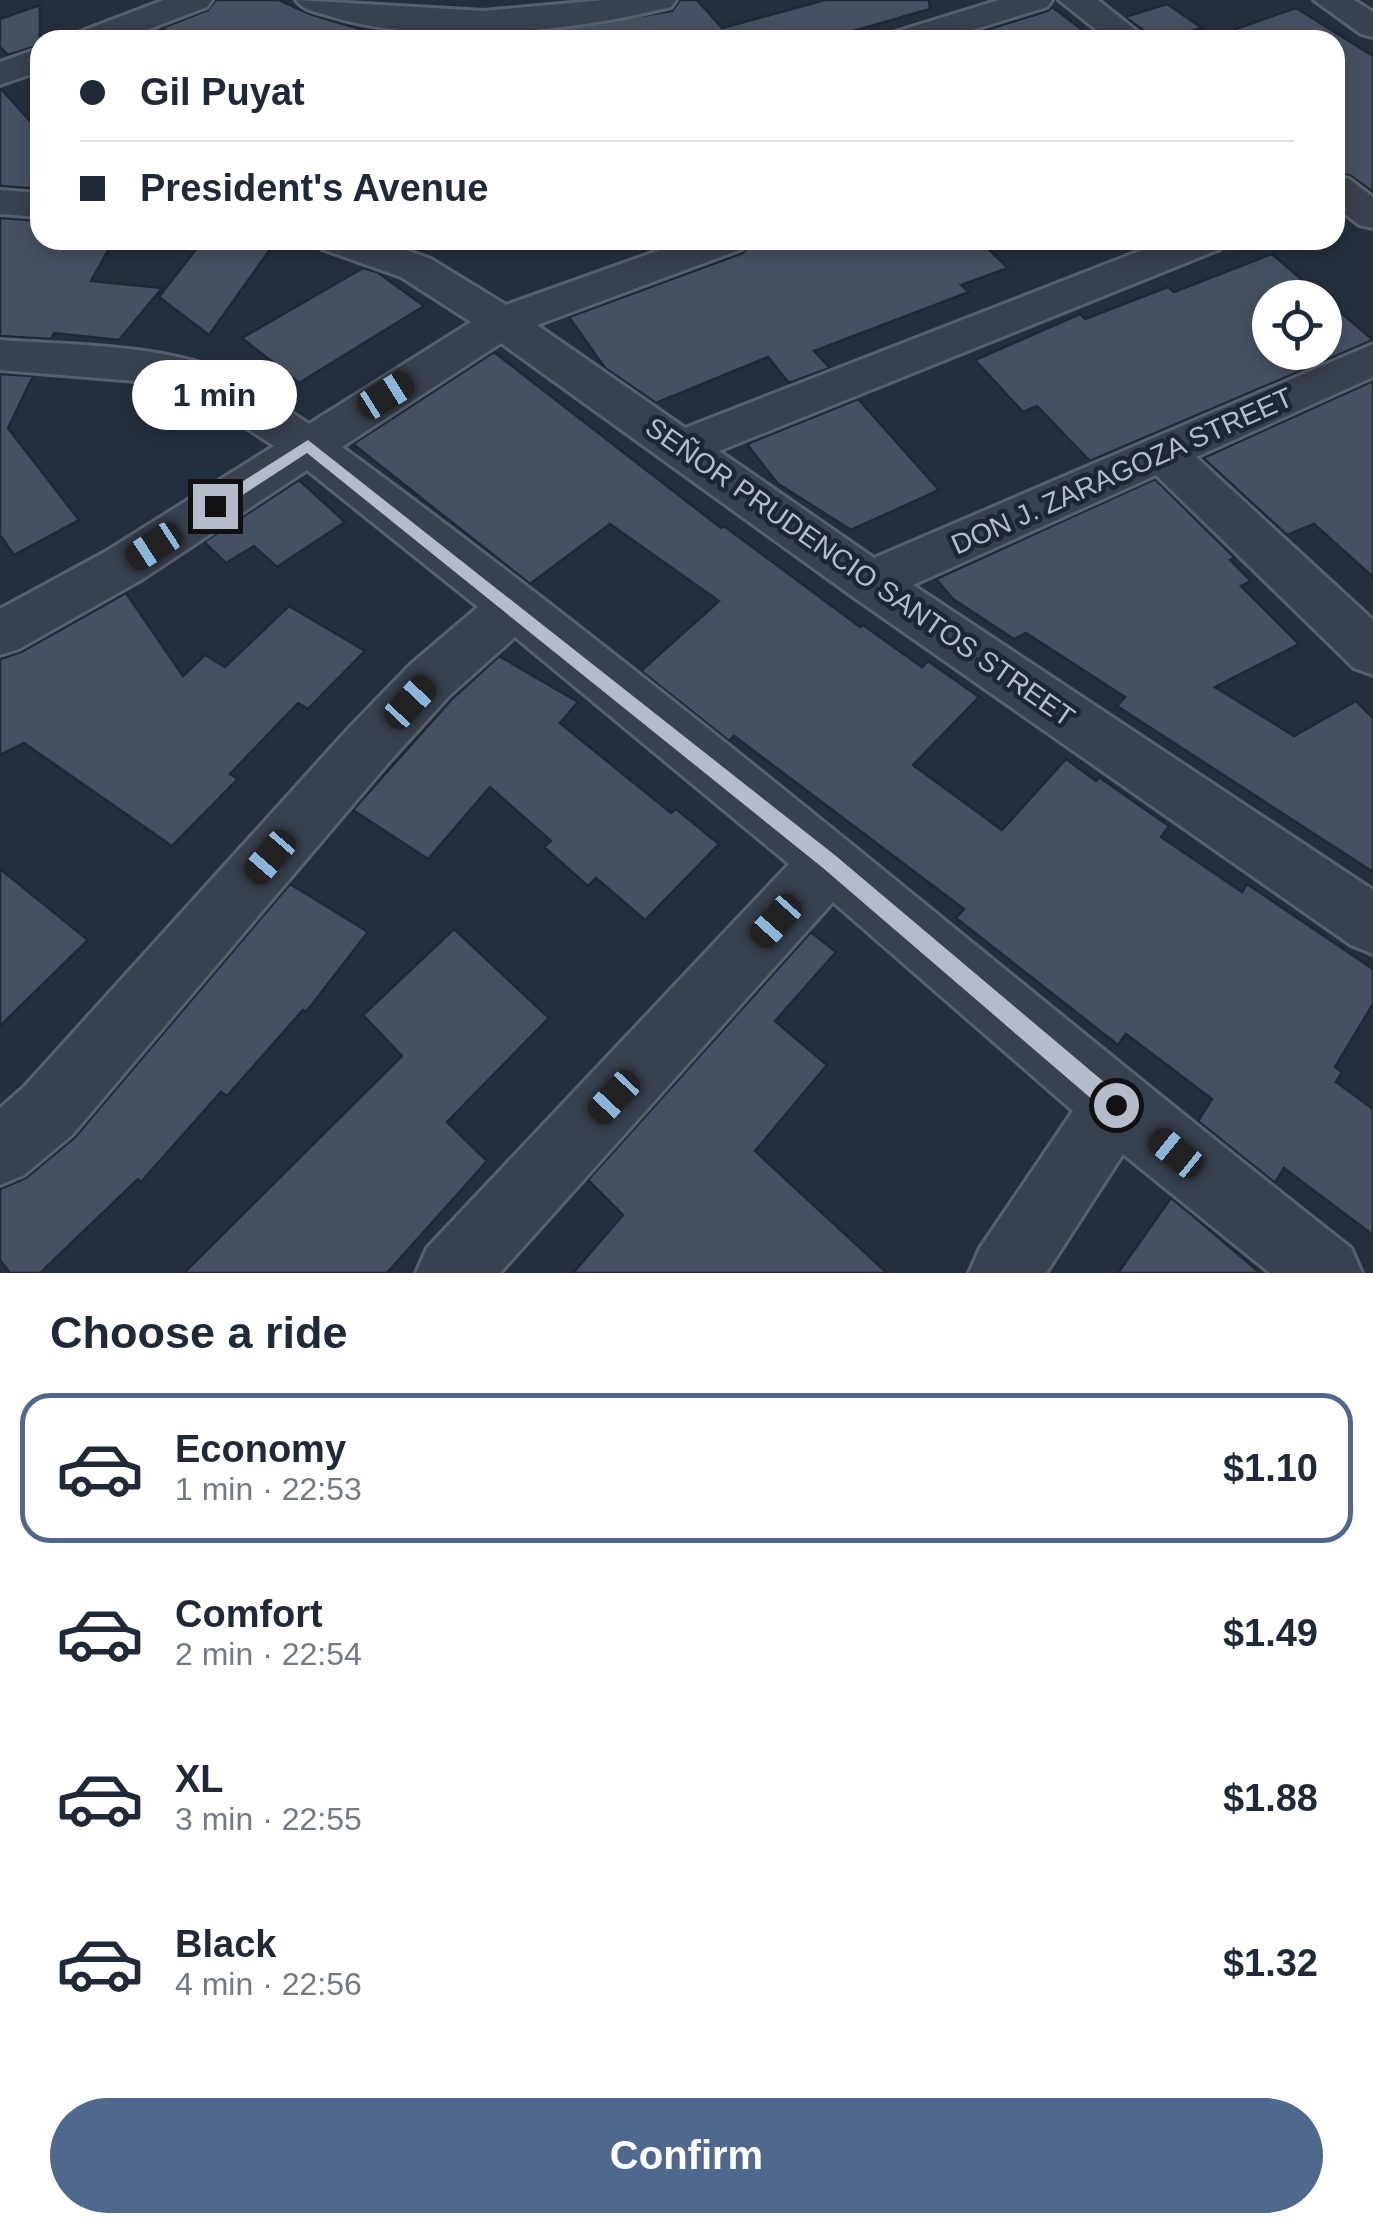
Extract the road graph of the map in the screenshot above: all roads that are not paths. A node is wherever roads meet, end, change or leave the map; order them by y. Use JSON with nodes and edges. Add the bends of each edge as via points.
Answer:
{"nodes":[{"id":1,"x":195,"y":0,"type":"edge"},
{"id":2,"x":313,"y":0,"type":"edge"},
{"id":3,"x":659,"y":0,"type":"edge"},
{"id":4,"x":1035,"y":0,"type":"edge"},
{"id":5,"x":1076,"y":0,"type":"edge"},
{"id":6,"x":1330,"y":0,"type":"edge"},
{"id":7,"x":1370,"y":22,"type":"edge"},
{"id":8,"x":116,"y":30,"type":"edge"},
{"id":9,"x":937,"y":30,"type":"edge"},
{"id":10,"x":1117,"y":30,"type":"edge"},
{"id":11,"x":30,"y":62,"type":"edge"},
{"id":12,"x":0,"y":74,"type":"edge"},
{"id":13,"x":1345,"y":195,"type":"edge"},
{"id":14,"x":0,"y":202,"type":"edge"},
{"id":15,"x":30,"y":205,"type":"edge"},
{"id":16,"x":1373,"y":216,"type":"edge"},
{"id":17,"x":365,"y":250,"type":"edge"},
{"id":18,"x":700,"y":250,"type":"edge"},
{"id":19,"x":1181,"y":250,"type":"edge"},
{"id":20,"x":502,"y":322,"type":"junction"},
{"id":21,"x":0,"y":355,"type":"edge"},
{"id":22,"x":1363,"y":377,"type":"edge"},
{"id":23,"x":308,"y":445,"type":"junction"},
{"id":24,"x":682,"y":447,"type":"junction"},
{"id":25,"x":1162,"y":453,"type":"junction"},
{"id":26,"x":870,"y":582,"type":"junction"},
{"id":27,"x":512,"y":609,"type":"junction"},
{"id":28,"x":0,"y":634,"type":"edge"},
{"id":29,"x":1373,"y":653,"type":"edge"},
{"id":30,"x":830,"y":862,"type":"junction"},
{"id":31,"x":1373,"y":924,"type":"edge"},
{"id":32,"x":1116,"y":1105,"type":"junction"},
{"id":33,"x":0,"y":1150,"type":"edge"},
{"id":34,"x":452,"y":1273,"type":"edge"},
{"id":35,"x":1005,"y":1273,"type":"edge"},
{"id":36,"x":1326,"y":1273,"type":"edge"}],
"edges":[{"from":1,"to":8,"type":"street"},
{"from":2,"to":3,"type":"street","via":[[355,13],[464,19],[533,18]]},
{"from":4,"to":9,"type":"street"},
{"from":5,"to":10,"type":"street"},
{"from":6,"to":7,"type":"street"},
{"from":11,"to":12,"type":"street"},
{"from":13,"to":16,"type":"street"},
{"from":14,"to":15,"type":"street"},
{"from":17,"to":20,"type":"street","name":"SEÑOR PRUDENCIO SANTOS STREET","via":[[416,268]]},
{"from":18,"to":20,"type":"street"},
{"from":19,"to":24,"type":"street"},
{"from":20,"to":23,"type":"street"},
{"from":20,"to":24,"type":"street","name":"SEÑOR PRUDENCIO SANTOS STREET"},
{"from":21,"to":23,"type":"street","via":[[148,368],[211,384]]},
{"from":22,"to":25,"type":"street","name":"DON J. ZARAGOZA STREET"},
{"from":23,"to":27,"type":"street"},
{"from":23,"to":28,"type":"street","via":[[123,566]]},
{"from":24,"to":26,"type":"street","name":"SEÑOR PRUDENCIO SANTOS STREET"},
{"from":25,"to":26,"type":"street","name":"DON J. ZARAGOZA STREET"},
{"from":25,"to":29,"type":"street"},
{"from":26,"to":31,"type":"street","name":"SEÑOR PRUDENCIO SANTOS STREET"},
{"from":27,"to":30,"type":"street"},
{"from":27,"to":33,"type":"street","via":[[430,680],[48,1110]]},
{"from":30,"to":32,"type":"street"},
{"from":30,"to":34,"type":"street"},
{"from":32,"to":35,"type":"street"},
{"from":32,"to":36,"type":"street"}]}
